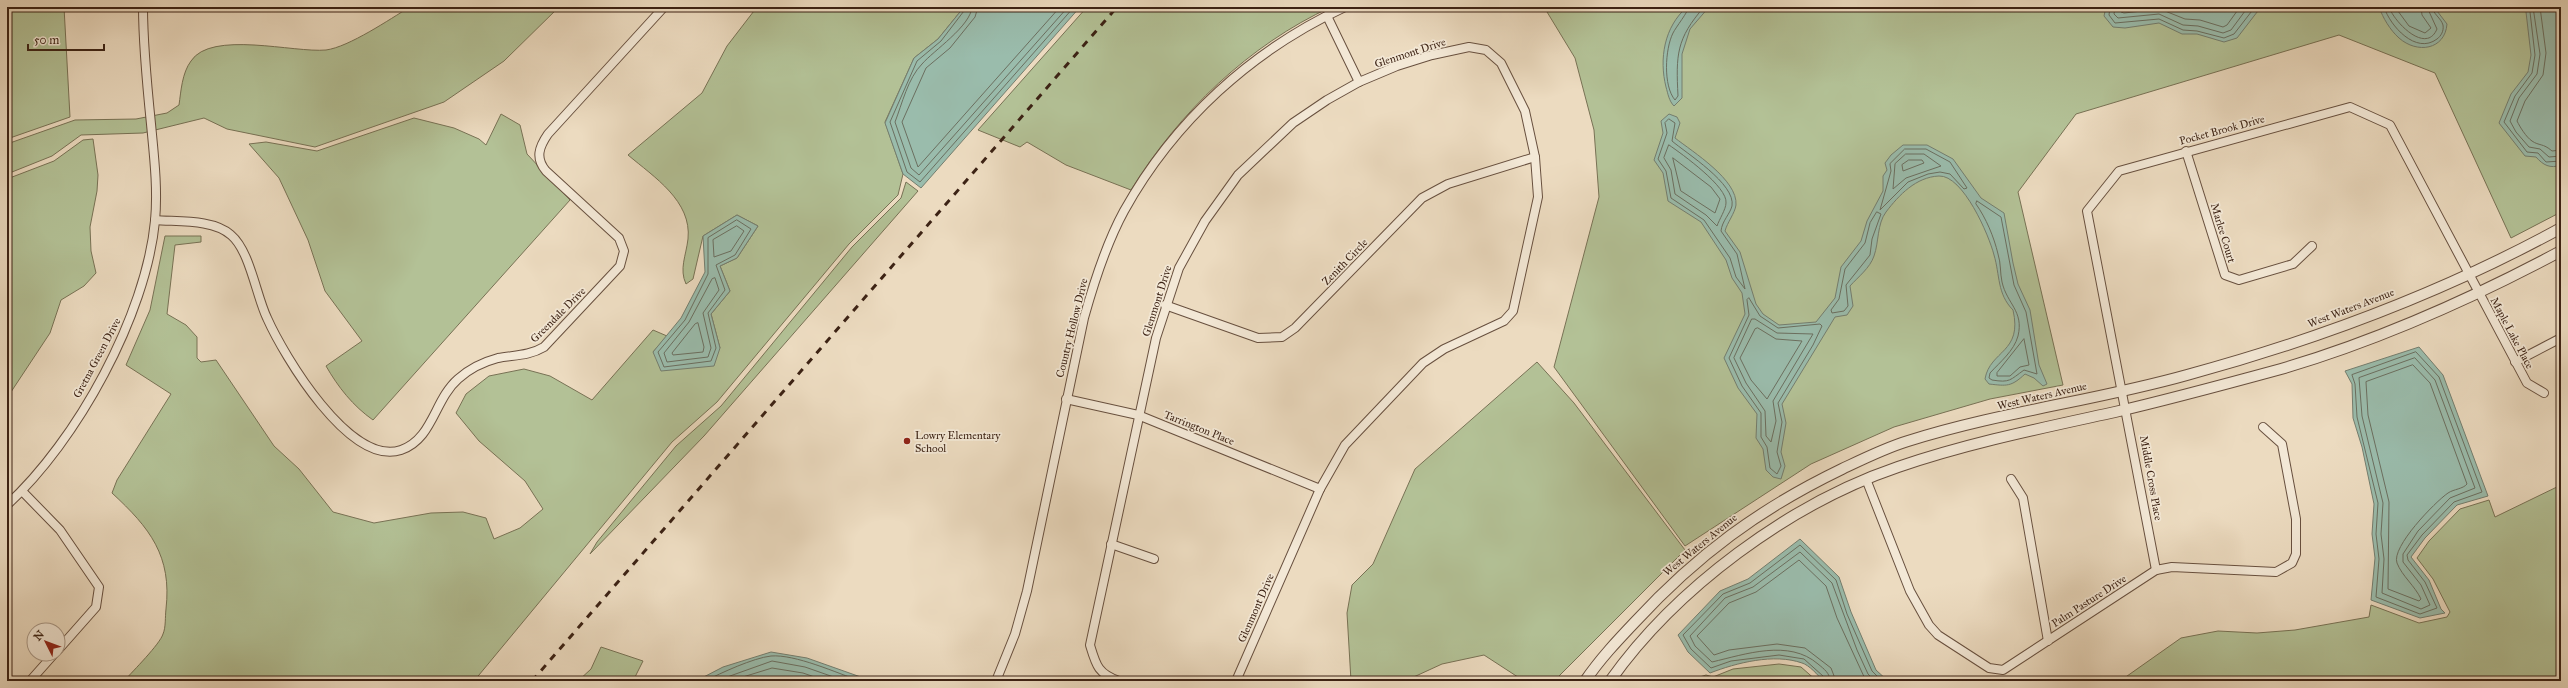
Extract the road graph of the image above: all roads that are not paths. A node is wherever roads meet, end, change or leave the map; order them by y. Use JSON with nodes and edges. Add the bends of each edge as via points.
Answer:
{"nodes":[{"id":1,"x":143,"y":7,"type":"edge"},
{"id":2,"x":664,"y":7,"type":"edge"},
{"id":3,"x":1345,"y":7,"type":"edge"},
{"id":4,"x":1327,"y":16,"type":"junction"},
{"id":5,"x":1359,"y":82,"type":"junction"},
{"id":6,"x":2186,"y":151,"type":"junction"},
{"id":7,"x":1535,"y":157,"type":"junction"},
{"id":8,"x":155,"y":220,"type":"junction"},
{"id":9,"x":2561,"y":228,"type":"edge"},
{"id":10,"x":2312,"y":246,"type":"dead end"},
{"id":11,"x":2561,"y":251,"type":"edge"},
{"id":12,"x":2470,"y":275,"type":"junction"},
{"id":13,"x":2478,"y":292,"type":"junction"},
{"id":14,"x":1165,"y":305,"type":"junction"},
{"id":15,"x":2561,"y":338,"type":"edge"},
{"id":16,"x":2516,"y":362,"type":"junction"},
{"id":17,"x":2123,"y":390,"type":"junction"},
{"id":18,"x":2544,"y":393,"type":"dead end"},
{"id":19,"x":1066,"y":399,"type":"junction"},
{"id":20,"x":2127,"y":409,"type":"junction"},
{"id":21,"x":1138,"y":415,"type":"junction"},
{"id":22,"x":2263,"y":427,"type":"dead end"},
{"id":23,"x":1866,"y":479,"type":"junction"},
{"id":24,"x":2011,"y":479,"type":"dead end"},
{"id":25,"x":1320,"y":489,"type":"junction"},
{"id":26,"x":22,"y":491,"type":"junction"},
{"id":27,"x":7,"y":505,"type":"edge"},
{"id":28,"x":1111,"y":544,"type":"junction"},
{"id":29,"x":1154,"y":559,"type":"dead end"},
{"id":30,"x":2156,"y":570,"type":"junction"},
{"id":31,"x":66,"y":641,"type":"edge"},
{"id":32,"x":2048,"y":641,"type":"junction"},
{"id":33,"x":47,"y":662,"type":"edge"},
{"id":34,"x":30,"y":681,"type":"edge"},
{"id":35,"x":996,"y":681,"type":"edge"},
{"id":36,"x":1119,"y":681,"type":"edge"},
{"id":37,"x":1236,"y":681,"type":"edge"},
{"id":38,"x":1585,"y":681,"type":"edge"},
{"id":39,"x":1610,"y":681,"type":"edge"}],
"edges":[{"from":1,"to":8,"type":"street","name":"Gretna Green Drive","via":[[143,35],[155,165]]},
{"from":2,"to":8,"type":"street","name":"Greendale Drive","via":[[548,134],[539,151],[541,164],[546,171],[619,238],[624,251],[620,266],[544,347],[535,352],[485,362],[458,379],[442,398],[422,437],[412,446],[388,452],[378,451],[365,446],[335,419],[303,381],[280,345],[266,317],[244,253],[230,234],[212,226]]},
{"from":3,"to":4,"type":"street","name":"Country Hollow Drive"},
{"from":4,"to":5,"type":"street"},
{"from":4,"to":19,"type":"street","name":"Country Hollow Drive","via":[[1253,61],[1220,88],[1154,164],[1124,211],[1094,282]]},
{"from":5,"to":7,"type":"street","name":"Glenmont Drive","via":[[1432,55],[1469,47],[1486,50],[1501,63],[1525,111]]},
{"from":5,"to":14,"type":"street","name":"Glenmont Drive","via":[[1293,123],[1238,175],[1205,221],[1179,268]]},
{"from":6,"to":10,"type":"street","name":"Marlee Court","via":[[2225,275],[2239,280],[2293,264]]},
{"from":6,"to":12,"type":"street","name":"Pocket Brook Drive","via":[[2350,107],[2390,125]]},
{"from":6,"to":17,"type":"street","name":"Pocket Brook Drive","via":[[2119,171],[2087,211]]},
{"from":7,"to":14,"type":"street","name":"Zenith Circle","via":[[1448,184],[1422,198],[1295,328],[1282,336],[1258,338]]},
{"from":7,"to":25,"type":"street","name":"Glenmont Drive","via":[[1538,197],[1513,311],[1504,321],[1444,348],[1423,363],[1345,445]]},
{"from":8,"to":26,"type":"street","name":"Gretna Green Drive","via":[[138,300],[123,338],[67,432]]},
{"from":9,"to":12,"type":"street","name":"West Waters Avenue"},
{"from":11,"to":13,"type":"street"},
{"from":12,"to":13,"type":"street","name":"Maple Lake Place"},
{"from":12,"to":17,"type":"street","name":"West Waters Avenue","via":[[2319,334],[2213,368]]},
{"from":13,"to":16,"type":"street","name":"Maple Lake Place"},
{"from":13,"to":20,"type":"street","via":[[2356,344],[2284,368]]},
{"from":14,"to":21,"type":"street","name":"Glenmont Drive"},
{"from":15,"to":16,"type":"street"},
{"from":16,"to":18,"type":"street","name":"Maple Lake Place","via":[[2527,383]]},
{"from":17,"to":20,"type":"street","name":"Middle Cross Place"},
{"from":17,"to":38,"type":"street","name":"West Waters Avenue","via":[[1905,442],[1800,489],[1734,531],[1670,585],[1598,661]]},
{"from":19,"to":21,"type":"street","name":"Tarrington Place"},
{"from":19,"to":35,"type":"street","name":"Country Hollow Drive","via":[[1027,591],[1015,634]]},
{"from":20,"to":23,"type":"street","via":[[1963,446]]},
{"from":20,"to":30,"type":"street","name":"Middle Cross Place"},
{"from":21,"to":25,"type":"street","name":"Tarrington Place"},
{"from":21,"to":28,"type":"street","name":"Glenmont Drive"},
{"from":22,"to":30,"type":"street","name":"Palm Pasture Drive","via":[[2282,444],[2296,519],[2296,554],[2292,563],[2276,572],[2172,567]]},
{"from":23,"to":32,"type":"street","name":"Palm Pasture Drive","via":[[1910,591],[1929,625],[1938,635],[1989,668],[2002,670]]},
{"from":23,"to":39,"type":"street","via":[[1812,506],[1755,541],[1699,584],[1658,623]]},
{"from":24,"to":32,"type":"street","via":[[2023,498]]},
{"from":25,"to":37,"type":"street","name":"Glenmont Drive"},
{"from":26,"to":27,"type":"street","name":"Gretna Green Drive"},
{"from":26,"to":31,"type":"street","via":[[60,530],[100,588],[96,607]]},
{"from":28,"to":29,"type":"street"},
{"from":28,"to":36,"type":"street","name":"Glenmont Drive","via":[[1090,645],[1097,668]]},
{"from":30,"to":32,"type":"street","name":"Palm Pasture Drive"},
{"from":33,"to":34,"type":"street"}]}
